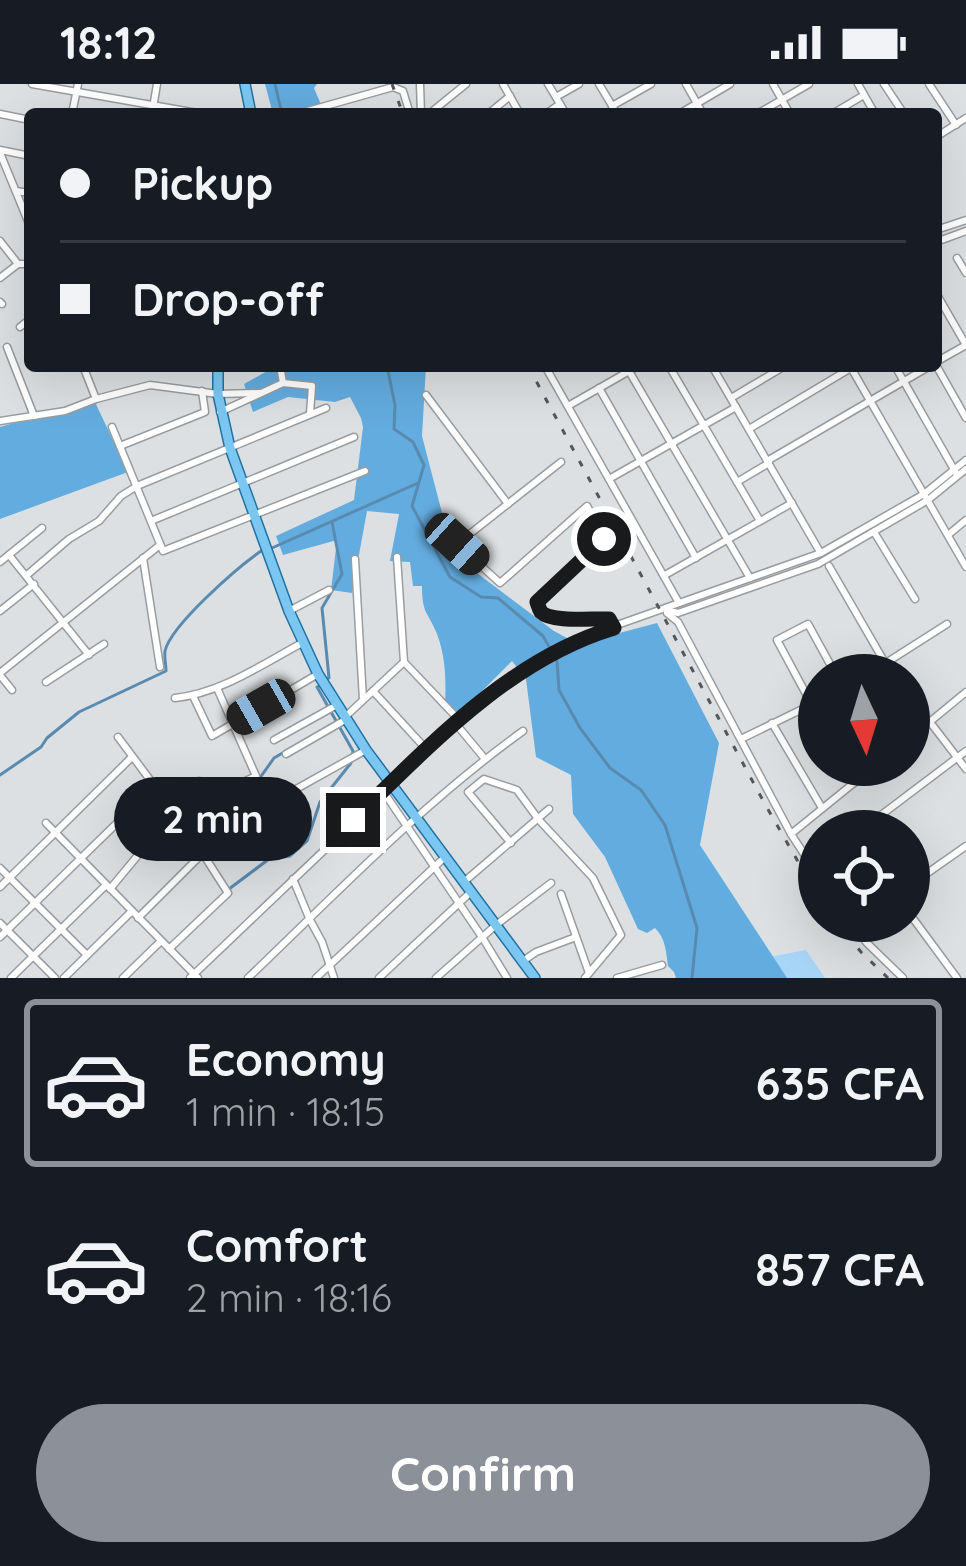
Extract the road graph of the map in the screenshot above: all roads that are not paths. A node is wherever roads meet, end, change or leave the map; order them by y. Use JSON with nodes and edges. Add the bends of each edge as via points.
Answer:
{"nodes":[{"id":1,"x":32,"y":84,"type":"edge"},
{"id":2,"x":466,"y":84,"type":"edge"},
{"id":3,"x":503,"y":84,"type":"edge"},
{"id":4,"x":548,"y":84,"type":"edge"},
{"id":5,"x":579,"y":84,"type":"edge"},
{"id":6,"x":650,"y":84,"type":"edge"},
{"id":7,"x":686,"y":84,"type":"edge"},
{"id":8,"x":730,"y":84,"type":"edge"},
{"id":9,"x":772,"y":84,"type":"edge"},
{"id":10,"x":809,"y":84,"type":"edge"},
{"id":11,"x":858,"y":84,"type":"edge"},
{"id":12,"x":929,"y":84,"type":"edge"},
{"id":13,"x":77,"y":88,"type":"edge"},
{"id":14,"x":864,"y":95,"type":"junction"},
{"id":15,"x":510,"y":96,"type":"junction"},
{"id":16,"x":782,"y":100,"type":"junction"},
{"id":17,"x":558,"y":101,"type":"junction"},
{"id":18,"x":697,"y":103,"type":"junction"},
{"id":19,"x":146,"y":108,"type":"edge"},
{"id":20,"x":318,"y":108,"type":"edge"},
{"id":21,"x":408,"y":108,"type":"edge"},
{"id":22,"x":433,"y":108,"type":"edge"},
{"id":23,"x":495,"y":108,"type":"edge"},
{"id":24,"x":517,"y":108,"type":"edge"},
{"id":25,"x":552,"y":108,"type":"edge"},
{"id":26,"x":562,"y":108,"type":"edge"},
{"id":27,"x":617,"y":108,"type":"edge"},
{"id":28,"x":689,"y":108,"type":"edge"},
{"id":29,"x":700,"y":108,"type":"edge"},
{"id":30,"x":768,"y":108,"type":"edge"},
{"id":31,"x":787,"y":108,"type":"edge"},
{"id":32,"x":842,"y":108,"type":"edge"},
{"id":33,"x":872,"y":108,"type":"edge"},
{"id":34,"x":966,"y":118,"type":"edge"},
{"id":35,"x":956,"y":124,"type":"junction"},
{"id":36,"x":942,"y":133,"type":"edge"},
{"id":37,"x":0,"y":152,"type":"edge"},
{"id":38,"x":4,"y":173,"type":"edge"},
{"id":39,"x":16,"y":191,"type":"junction"},
{"id":40,"x":24,"y":193,"type":"edge"},
{"id":41,"x":24,"y":211,"type":"edge"},
{"id":42,"x":0,"y":242,"type":"edge"},
{"id":43,"x":957,"y":258,"type":"dead end"},
{"id":44,"x":18,"y":264,"type":"junction"},
{"id":45,"x":24,"y":264,"type":"edge"},
{"id":46,"x":966,"y":273,"type":"edge"},
{"id":47,"x":0,"y":278,"type":"edge"},
{"id":48,"x":942,"y":303,"type":"edge"},
{"id":49,"x":24,"y":324,"type":"edge"},
{"id":50,"x":20,"y":327,"type":"dead end"},
{"id":51,"x":966,"y":345,"type":"edge"},
{"id":52,"x":7,"y":347,"type":"dead end"},
{"id":53,"x":85,"y":372,"type":"edge"},
{"id":54,"x":218,"y":372,"type":"edge"},
{"id":55,"x":281,"y":372,"type":"edge"},
{"id":56,"x":549,"y":372,"type":"edge"},
{"id":57,"x":622,"y":372,"type":"edge"},
{"id":58,"x":630,"y":372,"type":"edge"},
{"id":59,"x":673,"y":372,"type":"edge"},
{"id":60,"x":716,"y":372,"type":"edge"},
{"id":61,"x":775,"y":372,"type":"edge"},
{"id":62,"x":843,"y":372,"type":"edge"},
{"id":63,"x":854,"y":372,"type":"edge"},
{"id":64,"x":898,"y":372,"type":"edge"},
{"id":65,"x":919,"y":372,"type":"edge"},
{"id":66,"x":939,"y":372,"type":"edge"},
{"id":67,"x":903,"y":381,"type":"junction"},
{"id":68,"x":283,"y":382,"type":"junction"},
{"id":69,"x":599,"y":388,"type":"junction"},
{"id":70,"x":202,"y":391,"type":"junction"},
{"id":71,"x":260,"y":393,"type":"junction"},
{"id":72,"x":218,"y":394,"type":"junction"},
{"id":73,"x":425,"y":395,"type":"dead end"},
{"id":74,"x":731,"y":398,"type":"junction"},
{"id":75,"x":96,"y":399,"type":"junction"},
{"id":76,"x":870,"y":401,"type":"junction"},
{"id":77,"x":566,"y":406,"type":"junction"},
{"id":78,"x":736,"y":407,"type":"junction"},
{"id":79,"x":326,"y":408,"type":"dead end"},
{"id":80,"x":220,"y":412,"type":"junction"},
{"id":81,"x":310,"y":414,"type":"junction"},
{"id":82,"x":34,"y":416,"type":"junction"},
{"id":83,"x":966,"y":418,"type":"edge"},
{"id":84,"x":0,"y":421,"type":"edge"},
{"id":85,"x":704,"y":425,"type":"junction"},
{"id":86,"x":112,"y":427,"type":"dead end"},
{"id":87,"x":749,"y":429,"type":"junction"},
{"id":88,"x":354,"y":437,"type":"dead end"},
{"id":89,"x":671,"y":443,"type":"junction"},
{"id":90,"x":120,"y":446,"type":"junction"},
{"id":91,"x":230,"y":448,"type":"junction"},
{"id":92,"x":966,"y":460,"type":"edge"},
{"id":93,"x":641,"y":461,"type":"junction"},
{"id":94,"x":561,"y":462,"type":"dead end"},
{"id":95,"x":768,"y":462,"type":"junction"},
{"id":96,"x":966,"y":469,"type":"edge"},
{"id":97,"x":365,"y":471,"type":"dead end"},
{"id":98,"x":956,"y":473,"type":"junction"},
{"id":99,"x":608,"y":479,"type":"junction"},
{"id":100,"x":736,"y":482,"type":"junction"},
{"id":101,"x":243,"y":483,"type":"junction"},
{"id":102,"x":136,"y":486,"type":"junction"},
{"id":103,"x":926,"y":497,"type":"junction"},
{"id":104,"x":508,"y":503,"type":"junction"},
{"id":105,"x":792,"y":503,"type":"junction"},
{"id":106,"x":254,"y":515,"type":"junction"},
{"id":107,"x":966,"y":520,"type":"edge"},
{"id":108,"x":151,"y":521,"type":"junction"},
{"id":109,"x":760,"y":521,"type":"junction"},
{"id":110,"x":42,"y":528,"type":"dead end"},
{"id":111,"x":874,"y":532,"type":"junction"},
{"id":112,"x":948,"y":535,"type":"junction"},
{"id":113,"x":728,"y":540,"type":"junction"},
{"id":114,"x":160,"y":545,"type":"junction"},
{"id":115,"x":9,"y":555,"type":"junction"},
{"id":116,"x":398,"y":557,"type":"dead end"},
{"id":117,"x":143,"y":558,"type":"junction"},
{"id":118,"x":696,"y":558,"type":"junction"},
{"id":119,"x":355,"y":560,"type":"dead end"},
{"id":120,"x":825,"y":560,"type":"junction"},
{"id":121,"x":0,"y":562,"type":"edge"},
{"id":122,"x":966,"y":567,"type":"edge"},
{"id":123,"x":27,"y":575,"type":"junction"},
{"id":124,"x":664,"y":576,"type":"junction"},
{"id":125,"x":753,"y":583,"type":"junction"},
{"id":126,"x":34,"y":584,"type":"junction"},
{"id":127,"x":328,"y":590,"type":"dead end"},
{"id":128,"x":915,"y":599,"type":"dead end"},
{"id":129,"x":682,"y":608,"type":"junction"},
{"id":130,"x":289,"y":610,"type":"junction"},
{"id":131,"x":665,"y":610,"type":"junction"},
{"id":132,"x":0,"y":611,"type":"edge"},
{"id":133,"x":63,"y":623,"type":"junction"},
{"id":134,"x":947,"y":624,"type":"dead end"},
{"id":135,"x":614,"y":628,"type":"junction"},
{"id":136,"x":303,"y":643,"type":"junction"},
{"id":137,"x":104,"y":644,"type":"dead end"},
{"id":138,"x":824,"y":654,"type":"edge"},
{"id":139,"x":879,"y":654,"type":"edge"},
{"id":140,"x":900,"y":654,"type":"edge"},
{"id":141,"x":89,"y":656,"type":"junction"},
{"id":142,"x":404,"y":662,"type":"junction"},
{"id":143,"x":160,"y":668,"type":"dead end"},
{"id":144,"x":0,"y":674,"type":"edge"},
{"id":145,"x":318,"y":674,"type":"junction"},
{"id":146,"x":798,"y":674,"type":"edge"},
{"id":147,"x":46,"y":682,"type":"dead end"},
{"id":148,"x":217,"y":688,"type":"junction"},
{"id":149,"x":12,"y":690,"type":"dead end"},
{"id":150,"x":373,"y":691,"type":"junction"},
{"id":151,"x":966,"y":692,"type":"edge"},
{"id":152,"x":193,"y":696,"type":"junction"},
{"id":153,"x":175,"y":698,"type":"dead end"},
{"id":154,"x":363,"y":700,"type":"junction"},
{"id":155,"x":337,"y":705,"type":"junction"},
{"id":156,"x":798,"y":710,"type":"edge"},
{"id":157,"x":345,"y":719,"type":"junction"},
{"id":158,"x":458,"y":722,"type":"junction"},
{"id":159,"x":930,"y":722,"type":"joint"},
{"id":160,"x":232,"y":723,"type":"junction"},
{"id":161,"x":772,"y":723,"type":"junction"},
{"id":162,"x":523,"y":731,"type":"dead end"},
{"id":163,"x":118,"y":736,"type":"dead end"},
{"id":164,"x":740,"y":739,"type":"junction"},
{"id":165,"x":274,"y":740,"type":"dead end"},
{"id":166,"x":366,"y":750,"type":"junction"},
{"id":167,"x":427,"y":750,"type":"junction"},
{"id":168,"x":966,"y":751,"type":"edge"},
{"id":169,"x":286,"y":754,"type":"dead end"},
{"id":170,"x":957,"y":757,"type":"junction"},
{"id":171,"x":132,"y":758,"type":"junction"},
{"id":172,"x":484,"y":759,"type":"junction"},
{"id":173,"x":966,"y":769,"type":"edge"},
{"id":174,"x":199,"y":781,"type":"dead end"},
{"id":175,"x":850,"y":786,"type":"edge"},
{"id":176,"x":387,"y":787,"type":"junction"},
{"id":177,"x":154,"y":788,"type":"junction"},
{"id":178,"x":210,"y":798,"type":"junction"},
{"id":179,"x":263,"y":807,"type":"junction"},
{"id":180,"x":549,"y":809,"type":"dead end"},
{"id":181,"x":822,"y":809,"type":"junction"},
{"id":182,"x":888,"y":810,"type":"edge"},
{"id":183,"x":218,"y":811,"type":"junction"},
{"id":184,"x":174,"y":812,"type":"junction"},
{"id":185,"x":417,"y":818,"type":"junction"},
{"id":186,"x":539,"y":820,"type":"junction"},
{"id":187,"x":46,"y":823,"type":"dead end"},
{"id":188,"x":228,"y":827,"type":"junction"},
{"id":189,"x":407,"y":827,"type":"junction"},
{"id":190,"x":189,"y":832,"type":"junction"},
{"id":191,"x":55,"y":833,"type":"junction"},
{"id":192,"x":791,"y":834,"type":"junction"},
{"id":193,"x":511,"y":843,"type":"junction"},
{"id":194,"x":798,"y":845,"type":"edge"},
{"id":195,"x":966,"y":846,"type":"edge"},
{"id":196,"x":286,"y":851,"type":"dead end"},
{"id":197,"x":202,"y":854,"type":"junction"},
{"id":198,"x":446,"y":856,"type":"junction"},
{"id":199,"x":80,"y":859,"type":"junction"},
{"id":200,"x":435,"y":867,"type":"junction"},
{"id":201,"x":0,"y":868,"type":"edge"},
{"id":202,"x":930,"y":871,"type":"edge"},
{"id":203,"x":9,"y":878,"type":"junction"},
{"id":204,"x":293,"y":879,"type":"junction"},
{"id":205,"x":551,"y":883,"type":"dead end"},
{"id":206,"x":0,"y":887,"type":"edge"},
{"id":207,"x":108,"y":887,"type":"junction"},
{"id":208,"x":468,"y":887,"type":"junction"},
{"id":209,"x":561,"y":894,"type":"dead end"},
{"id":210,"x":34,"y":903,"type":"junction"},
{"id":211,"x":459,"y":903,"type":"junction"},
{"id":212,"x":135,"y":915,"type":"junction"},
{"id":213,"x":310,"y":920,"type":"junction"},
{"id":214,"x":0,"y":923,"type":"edge"},
{"id":215,"x":496,"y":925,"type":"junction"},
{"id":216,"x":61,"y":929,"type":"junction"},
{"id":217,"x":4,"y":933,"type":"edge"},
{"id":218,"x":482,"y":937,"type":"junction"},
{"id":219,"x":576,"y":938,"type":"junction"},
{"id":220,"x":161,"y":941,"type":"junction"},
{"id":221,"x":866,"y":942,"type":"edge"},
{"id":222,"x":930,"y":942,"type":"edge"},
{"id":223,"x":169,"y":950,"type":"junction"},
{"id":224,"x":87,"y":955,"type":"junction"},
{"id":225,"x":34,"y":956,"type":"junction"},
{"id":226,"x":523,"y":961,"type":"junction"},
{"id":227,"x":662,"y":965,"type":"dead end"},
{"id":228,"x":329,"y":966,"type":"junction"},
{"id":229,"x":586,"y":976,"type":"edge"},
{"id":230,"x":194,"y":977,"type":"edge"},
{"id":231,"x":504,"y":977,"type":"edge"},
{"id":232,"x":11,"y":978,"type":"edge"},
{"id":233,"x":60,"y":978,"type":"edge"},
{"id":234,"x":123,"y":978,"type":"edge"},
{"id":235,"x":248,"y":978,"type":"edge"},
{"id":236,"x":316,"y":978,"type":"edge"},
{"id":237,"x":334,"y":978,"type":"edge"},
{"id":238,"x":379,"y":978,"type":"edge"},
{"id":239,"x":436,"y":978,"type":"edge"},
{"id":240,"x":535,"y":978,"type":"edge"},
{"id":241,"x":617,"y":978,"type":"edge"},
{"id":242,"x":903,"y":978,"type":"edge"},
{"id":243,"x":957,"y":978,"type":"edge"}],
"edges":[{"from":1,"to":13,"type":"street"},
{"from":2,"to":22,"type":"street"},
{"from":3,"to":15,"type":"street"},
{"from":4,"to":17,"type":"street"},
{"from":5,"to":17,"type":"street"},
{"from":6,"to":27,"type":"street"},
{"from":7,"to":18,"type":"street"},
{"from":8,"to":18,"type":"street"},
{"from":9,"to":16,"type":"street"},
{"from":10,"to":16,"type":"street"},
{"from":11,"to":14,"type":"street"},
{"from":12,"to":35,"type":"street"},
{"from":13,"to":19,"type":"street"},
{"from":14,"to":32,"type":"street"},
{"from":14,"to":33,"type":"street"},
{"from":15,"to":23,"type":"street"},
{"from":15,"to":24,"type":"street"},
{"from":16,"to":30,"type":"street"},
{"from":16,"to":31,"type":"street"},
{"from":17,"to":25,"type":"street"},
{"from":17,"to":26,"type":"street"},
{"from":18,"to":28,"type":"street"},
{"from":18,"to":29,"type":"street"},
{"from":20,"to":21,"type":"street","via":[[393,87],[404,91]]},
{"from":34,"to":35,"type":"street"},
{"from":35,"to":36,"type":"street"},
{"from":37,"to":38,"type":"street"},
{"from":38,"to":39,"type":"street"},
{"from":39,"to":40,"type":"street"},
{"from":39,"to":41,"type":"street"},
{"from":42,"to":44,"type":"street"},
{"from":43,"to":46,"type":"street"},
{"from":44,"to":45,"type":"street"},
{"from":44,"to":47,"type":"street"},
{"from":48,"to":51,"type":"street"},
{"from":49,"to":50,"type":"street"},
{"from":52,"to":82,"type":"street"},
{"from":53,"to":75,"type":"street"},
{"from":54,"to":72,"type":"main road"},
{"from":55,"to":68,"type":"street"},
{"from":56,"to":77,"type":"street"},
{"from":57,"to":69,"type":"street"},
{"from":58,"to":89,"type":"street"},
{"from":59,"to":85,"type":"street"},
{"from":60,"to":74,"type":"street"},
{"from":61,"to":74,"type":"street"},
{"from":62,"to":87,"type":"street"},
{"from":63,"to":76,"type":"street"},
{"from":64,"to":67,"type":"street"},
{"from":65,"to":67,"type":"street"},
{"from":66,"to":83,"type":"street"},
{"from":67,"to":76,"type":"street"},
{"from":67,"to":98,"type":"street"},
{"from":68,"to":71,"type":"street"},
{"from":68,"to":81,"type":"street","via":[[312,386]]},
{"from":69,"to":77,"type":"street"},
{"from":69,"to":93,"type":"street"},
{"from":70,"to":72,"type":"street"},
{"from":70,"to":75,"type":"street","via":[[150,385]]},
{"from":70,"to":90,"type":"street","via":[[206,412]]},
{"from":71,"to":72,"type":"street"},
{"from":71,"to":80,"type":"street"},
{"from":72,"to":80,"type":"main road"},
{"from":73,"to":104,"type":"street"},
{"from":74,"to":78,"type":"street"},
{"from":75,"to":82,"type":"street"},
{"from":76,"to":95,"type":"street"},
{"from":76,"to":103,"type":"street"},
{"from":77,"to":99,"type":"street"},
{"from":78,"to":85,"type":"street"},
{"from":78,"to":87,"type":"street"},
{"from":79,"to":81,"type":"street"},
{"from":80,"to":91,"type":"main road"},
{"from":81,"to":91,"type":"street"},
{"from":82,"to":84,"type":"street"},
{"from":85,"to":89,"type":"street"},
{"from":85,"to":100,"type":"street"},
{"from":86,"to":90,"type":"street"},
{"from":87,"to":95,"type":"street"},
{"from":88,"to":101,"type":"street"},
{"from":89,"to":93,"type":"street"},
{"from":89,"to":113,"type":"street"},
{"from":90,"to":102,"type":"street"},
{"from":91,"to":101,"type":"main road"},
{"from":91,"to":102,"type":"street"},
{"from":92,"to":98,"type":"street"},
{"from":93,"to":99,"type":"street"},
{"from":93,"to":118,"type":"street"},
{"from":94,"to":104,"type":"street"},
{"from":95,"to":100,"type":"street"},
{"from":95,"to":105,"type":"street"},
{"from":96,"to":98,"type":"street"},
{"from":97,"to":106,"type":"street"},
{"from":98,"to":103,"type":"street"},
{"from":99,"to":124,"type":"street"},
{"from":100,"to":109,"type":"street"},
{"from":101,"to":106,"type":"main road"},
{"from":101,"to":108,"type":"street"},
{"from":102,"to":108,"type":"street"},
{"from":102,"to":123,"type":"street"},
{"from":103,"to":111,"type":"street"},
{"from":103,"to":112,"type":"street"},
{"from":103,"to":120,"type":"street"},
{"from":104,"to":135,"type":"street","via":[[457,544],[500,584],[586,506],[604,539],[538,608],[547,616],[609,619]]},
{"from":105,"to":109,"type":"street"},
{"from":105,"to":120,"type":"street"},
{"from":106,"to":114,"type":"street","via":[[163,551]]},
{"from":106,"to":130,"type":"main road"},
{"from":107,"to":112,"type":"street"},
{"from":108,"to":114,"type":"street"},
{"from":109,"to":113,"type":"street"},
{"from":110,"to":115,"type":"street"},
{"from":111,"to":120,"type":"street"},
{"from":111,"to":128,"type":"street"},
{"from":112,"to":122,"type":"street"},
{"from":113,"to":118,"type":"street"},
{"from":113,"to":125,"type":"street"},
{"from":114,"to":117,"type":"street"},
{"from":115,"to":121,"type":"street"},
{"from":115,"to":123,"type":"street"},
{"from":116,"to":142,"type":"street"},
{"from":117,"to":133,"type":"street"},
{"from":117,"to":143,"type":"street"},
{"from":118,"to":124,"type":"street"},
{"from":119,"to":154,"type":"street"},
{"from":120,"to":125,"type":"street"},
{"from":120,"to":139,"type":"street"},
{"from":123,"to":126,"type":"street"},
{"from":124,"to":129,"type":"street"},
{"from":125,"to":129,"type":"street"},
{"from":126,"to":132,"type":"street"},
{"from":126,"to":133,"type":"street"},
{"from":127,"to":130,"type":"street"},
{"from":129,"to":131,"type":"street"},
{"from":130,"to":136,"type":"main road"},
{"from":131,"to":135,"type":"street"},
{"from":131,"to":164,"type":"street"},
{"from":133,"to":141,"type":"street"},
{"from":133,"to":144,"type":"street"},
{"from":134,"to":140,"type":"street"},
{"from":135,"to":158,"type":"street","via":[[554,652]]},
{"from":136,"to":145,"type":"main road"},
{"from":136,"to":148,"type":"street"},
{"from":137,"to":141,"type":"street"},
{"from":138,"to":146,"type":"street","via":[[808,624],[777,640]]},
{"from":141,"to":147,"type":"street"},
{"from":142,"to":150,"type":"street"},
{"from":142,"to":158,"type":"street"},
{"from":144,"to":149,"type":"street"},
{"from":145,"to":155,"type":"main road"},
{"from":145,"to":160,"type":"street"},
{"from":148,"to":152,"type":"street"},
{"from":148,"to":160,"type":"street"},
{"from":150,"to":154,"type":"street"},
{"from":150,"to":167,"type":"street"},
{"from":151,"to":159,"type":"street"},
{"from":152,"to":153,"type":"street"},
{"from":152,"to":160,"type":"street","via":[[212,736]]},
{"from":154,"to":157,"type":"street"},
{"from":155,"to":157,"type":"main road"},
{"from":155,"to":165,"type":"street"},
{"from":156,"to":161,"type":"street"},
{"from":157,"to":166,"type":"main road"},
{"from":157,"to":169,"type":"street"},
{"from":158,"to":167,"type":"street"},
{"from":158,"to":172,"type":"street"},
{"from":159,"to":170,"type":"street"},
{"from":160,"to":178,"type":"street","via":[[256,776]]},
{"from":161,"to":164,"type":"street"},
{"from":161,"to":181,"type":"street"},
{"from":162,"to":172,"type":"street"},
{"from":163,"to":171,"type":"street"},
{"from":164,"to":192,"type":"street"},
{"from":166,"to":176,"type":"main road"},
{"from":166,"to":179,"type":"street"},
{"from":167,"to":176,"type":"street"},
{"from":168,"to":170,"type":"street"},
{"from":170,"to":173,"type":"street"},
{"from":170,"to":182,"type":"street"},
{"from":171,"to":177,"type":"street"},
{"from":171,"to":191,"type":"street"},
{"from":172,"to":185,"type":"street"},
{"from":174,"to":178,"type":"street"},
{"from":175,"to":181,"type":"street"},
{"from":176,"to":185,"type":"main road"},
{"from":176,"to":189,"type":"street"},
{"from":176,"to":204,"type":"street"},
{"from":177,"to":184,"type":"street"},
{"from":177,"to":199,"type":"street"},
{"from":178,"to":183,"type":"street"},
{"from":179,"to":188,"type":"street"},
{"from":179,"to":196,"type":"street"},
{"from":180,"to":186,"type":"street"},
{"from":181,"to":192,"type":"street"},
{"from":183,"to":188,"type":"street"},
{"from":183,"to":190,"type":"street"},
{"from":184,"to":190,"type":"street"},
{"from":184,"to":207,"type":"street"},
{"from":185,"to":189,"type":"street"},
{"from":185,"to":198,"type":"main road"},
{"from":186,"to":193,"type":"street"},
{"from":186,"to":193,"type":"street","via":[[517,790],[484,779],[469,792]]},
{"from":186,"to":229,"type":"street","via":[[593,878],[621,935]]},
{"from":187,"to":191,"type":"street"},
{"from":188,"to":197,"type":"street"},
{"from":189,"to":200,"type":"street"},
{"from":189,"to":213,"type":"street"},
{"from":190,"to":197,"type":"street"},
{"from":191,"to":199,"type":"street"},
{"from":191,"to":203,"type":"street"},
{"from":192,"to":194,"type":"street"},
{"from":193,"to":208,"type":"street"},
{"from":195,"to":202,"type":"street"},
{"from":197,"to":212,"type":"street"},
{"from":197,"to":223,"type":"street","via":[[228,892]]},
{"from":198,"to":200,"type":"street"},
{"from":198,"to":208,"type":"main road"},
{"from":199,"to":207,"type":"street"},
{"from":199,"to":210,"type":"street"},
{"from":200,"to":211,"type":"street"},
{"from":200,"to":228,"type":"street"},
{"from":201,"to":203,"type":"street"},
{"from":203,"to":206,"type":"street"},
{"from":203,"to":210,"type":"street"},
{"from":204,"to":213,"type":"street"},
{"from":204,"to":230,"type":"street"},
{"from":205,"to":215,"type":"street"},
{"from":207,"to":212,"type":"street"},
{"from":207,"to":216,"type":"street"},
{"from":208,"to":211,"type":"street"},
{"from":208,"to":215,"type":"main road"},
{"from":209,"to":219,"type":"street"},
{"from":210,"to":216,"type":"street"},
{"from":210,"to":217,"type":"street"},
{"from":211,"to":218,"type":"street"},
{"from":211,"to":238,"type":"street"},
{"from":212,"to":220,"type":"street"},
{"from":212,"to":224,"type":"street"},
{"from":213,"to":228,"type":"street"},
{"from":213,"to":235,"type":"street"},
{"from":214,"to":217,"type":"street"},
{"from":215,"to":218,"type":"street"},
{"from":215,"to":226,"type":"main road"},
{"from":216,"to":224,"type":"street"},
{"from":216,"to":225,"type":"street"},
{"from":217,"to":225,"type":"street"},
{"from":218,"to":231,"type":"street"},
{"from":218,"to":239,"type":"street"},
{"from":219,"to":226,"type":"street"},
{"from":219,"to":229,"type":"street"},
{"from":220,"to":223,"type":"street"},
{"from":220,"to":234,"type":"street"},
{"from":221,"to":242,"type":"street"},
{"from":222,"to":243,"type":"street"},
{"from":223,"to":230,"type":"street"},
{"from":224,"to":233,"type":"street"},
{"from":225,"to":232,"type":"street"},
{"from":225,"to":233,"type":"street"},
{"from":226,"to":240,"type":"main road"},
{"from":227,"to":241,"type":"street"},
{"from":228,"to":236,"type":"street"},
{"from":228,"to":237,"type":"street"}]}
